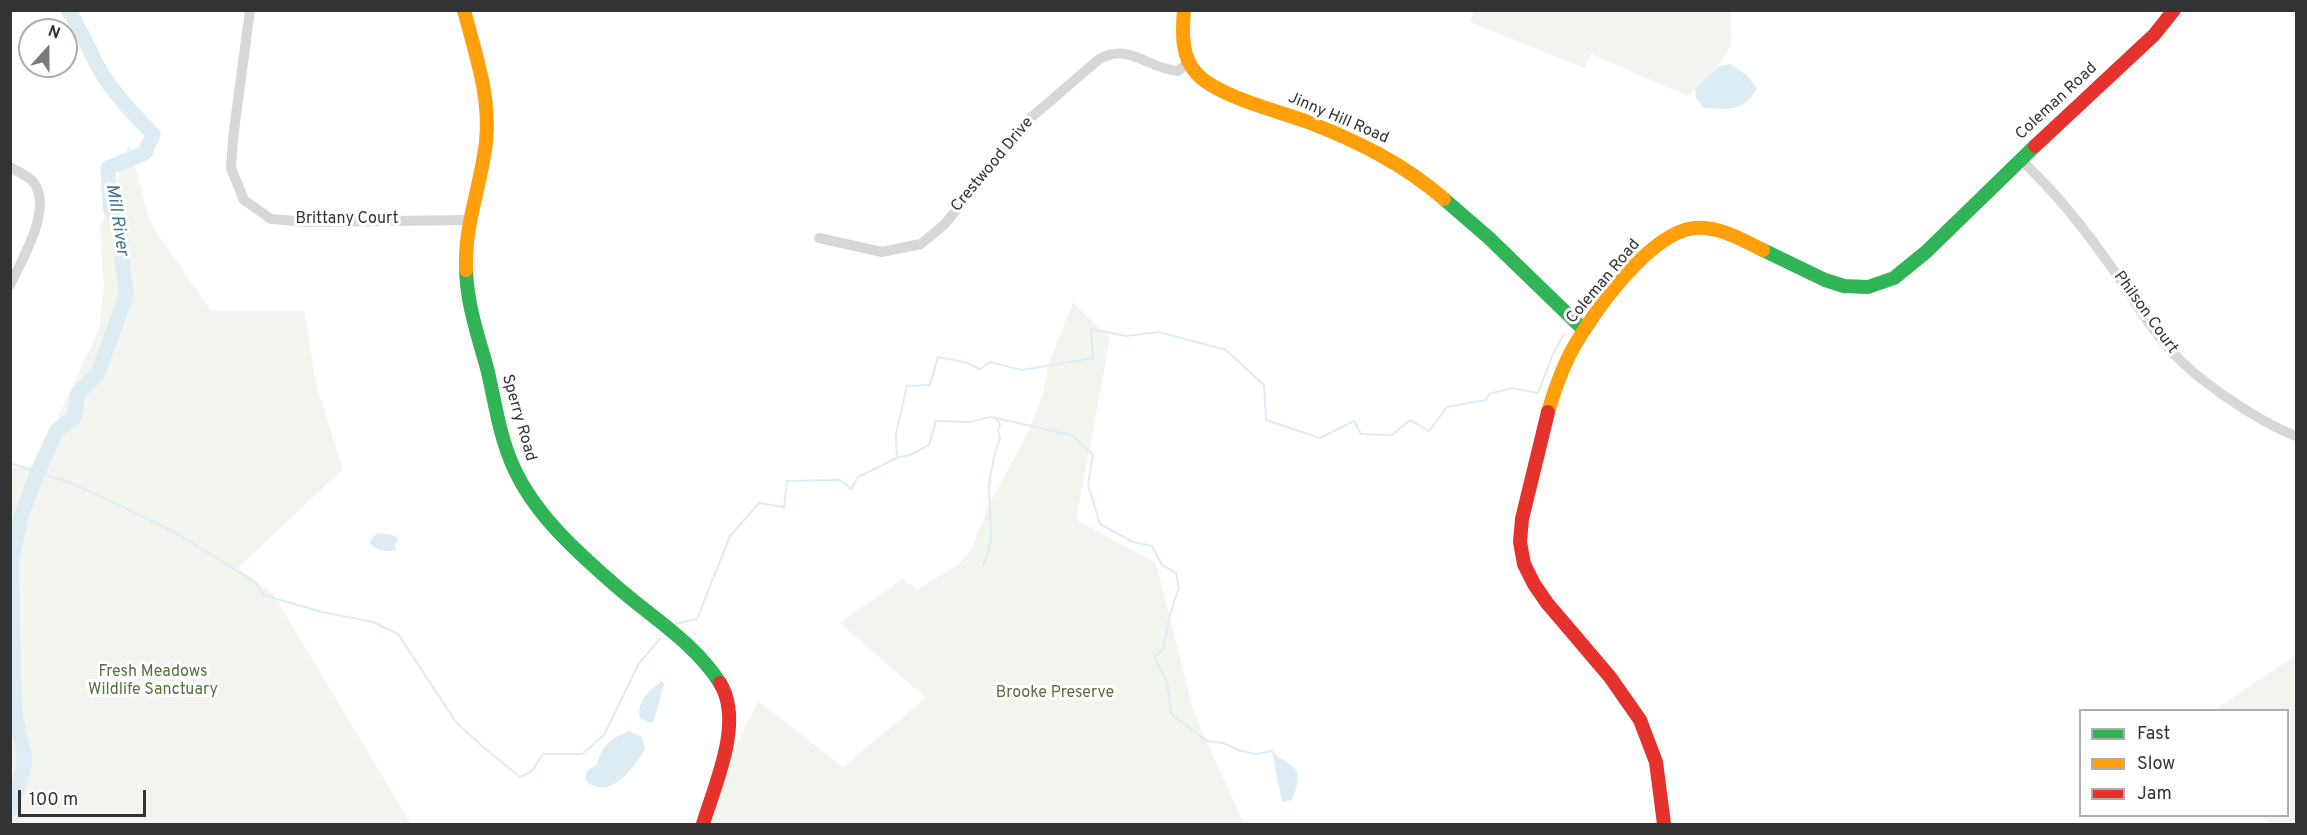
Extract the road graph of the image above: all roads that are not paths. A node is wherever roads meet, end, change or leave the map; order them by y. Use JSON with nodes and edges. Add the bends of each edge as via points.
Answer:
{"nodes":[{"id":1,"x":250,"y":10,"type":"edge"},
{"id":2,"x":464,"y":10,"type":"edge"},
{"id":3,"x":1184,"y":10,"type":"edge"},
{"id":4,"x":2174,"y":10,"type":"edge"},
{"id":5,"x":1188,"y":62,"type":"junction"},
{"id":6,"x":2021,"y":160,"type":"junction"},
{"id":7,"x":10,"y":167,"type":"edge"},
{"id":8,"x":469,"y":220,"type":"junction"},
{"id":9,"x":819,"y":238,"type":"dead end"},
{"id":10,"x":10,"y":285,"type":"edge"},
{"id":11,"x":1584,"y":330,"type":"junction"},
{"id":12,"x":2296,"y":436,"type":"edge"},
{"id":13,"x":703,"y":825,"type":"edge"},
{"id":14,"x":1664,"y":825,"type":"edge"}],
"edges":[{"from":1,"to":8,"type":"street","name":"Brittany Court","via":[[231,168],[244,200],[271,219],[289,221]]},
{"from":2,"to":8,"type":"street","name":"Sperry Road","via":[[481,80],[487,128]]},
{"from":3,"to":5,"type":"street","via":[[1183,40]]},
{"from":4,"to":6,"type":"street","name":"Coleman Road","via":[[2154,35]]},
{"from":5,"to":9,"type":"street","name":"Crestwood Drive","via":[[1178,71],[1125,53],[1109,53],[1098,60],[1027,121],[945,224],[921,244],[882,252]]},
{"from":5,"to":11,"type":"street","name":"Jinny Hill Road","via":[[1213,85],[1361,145],[1403,168],[1471,223]]},
{"from":6,"to":11,"type":"street","name":"Coleman Road","via":[[1926,252],[1894,278],[1880,284],[1858,287],[1832,283],[1726,232],[1694,228],[1671,236],[1646,255]]},
{"from":6,"to":12,"type":"street","name":"Philson Court","via":[[2074,216],[2182,363],[2233,402]]},
{"from":7,"to":10,"type":"street","via":[[33,181],[41,194],[41,210]]},
{"from":8,"to":13,"type":"street","name":"Sperry Road","via":[[465,258],[470,301],[506,446],[519,480],[590,563],[709,668],[727,695],[727,736]]},
{"from":11,"to":14,"type":"street","name":"Coleman Road","via":[[1563,370],[1550,409],[1524,512],[1521,552],[1529,576],[1541,594],[1622,692],[1640,720],[1655,759]]}]}
